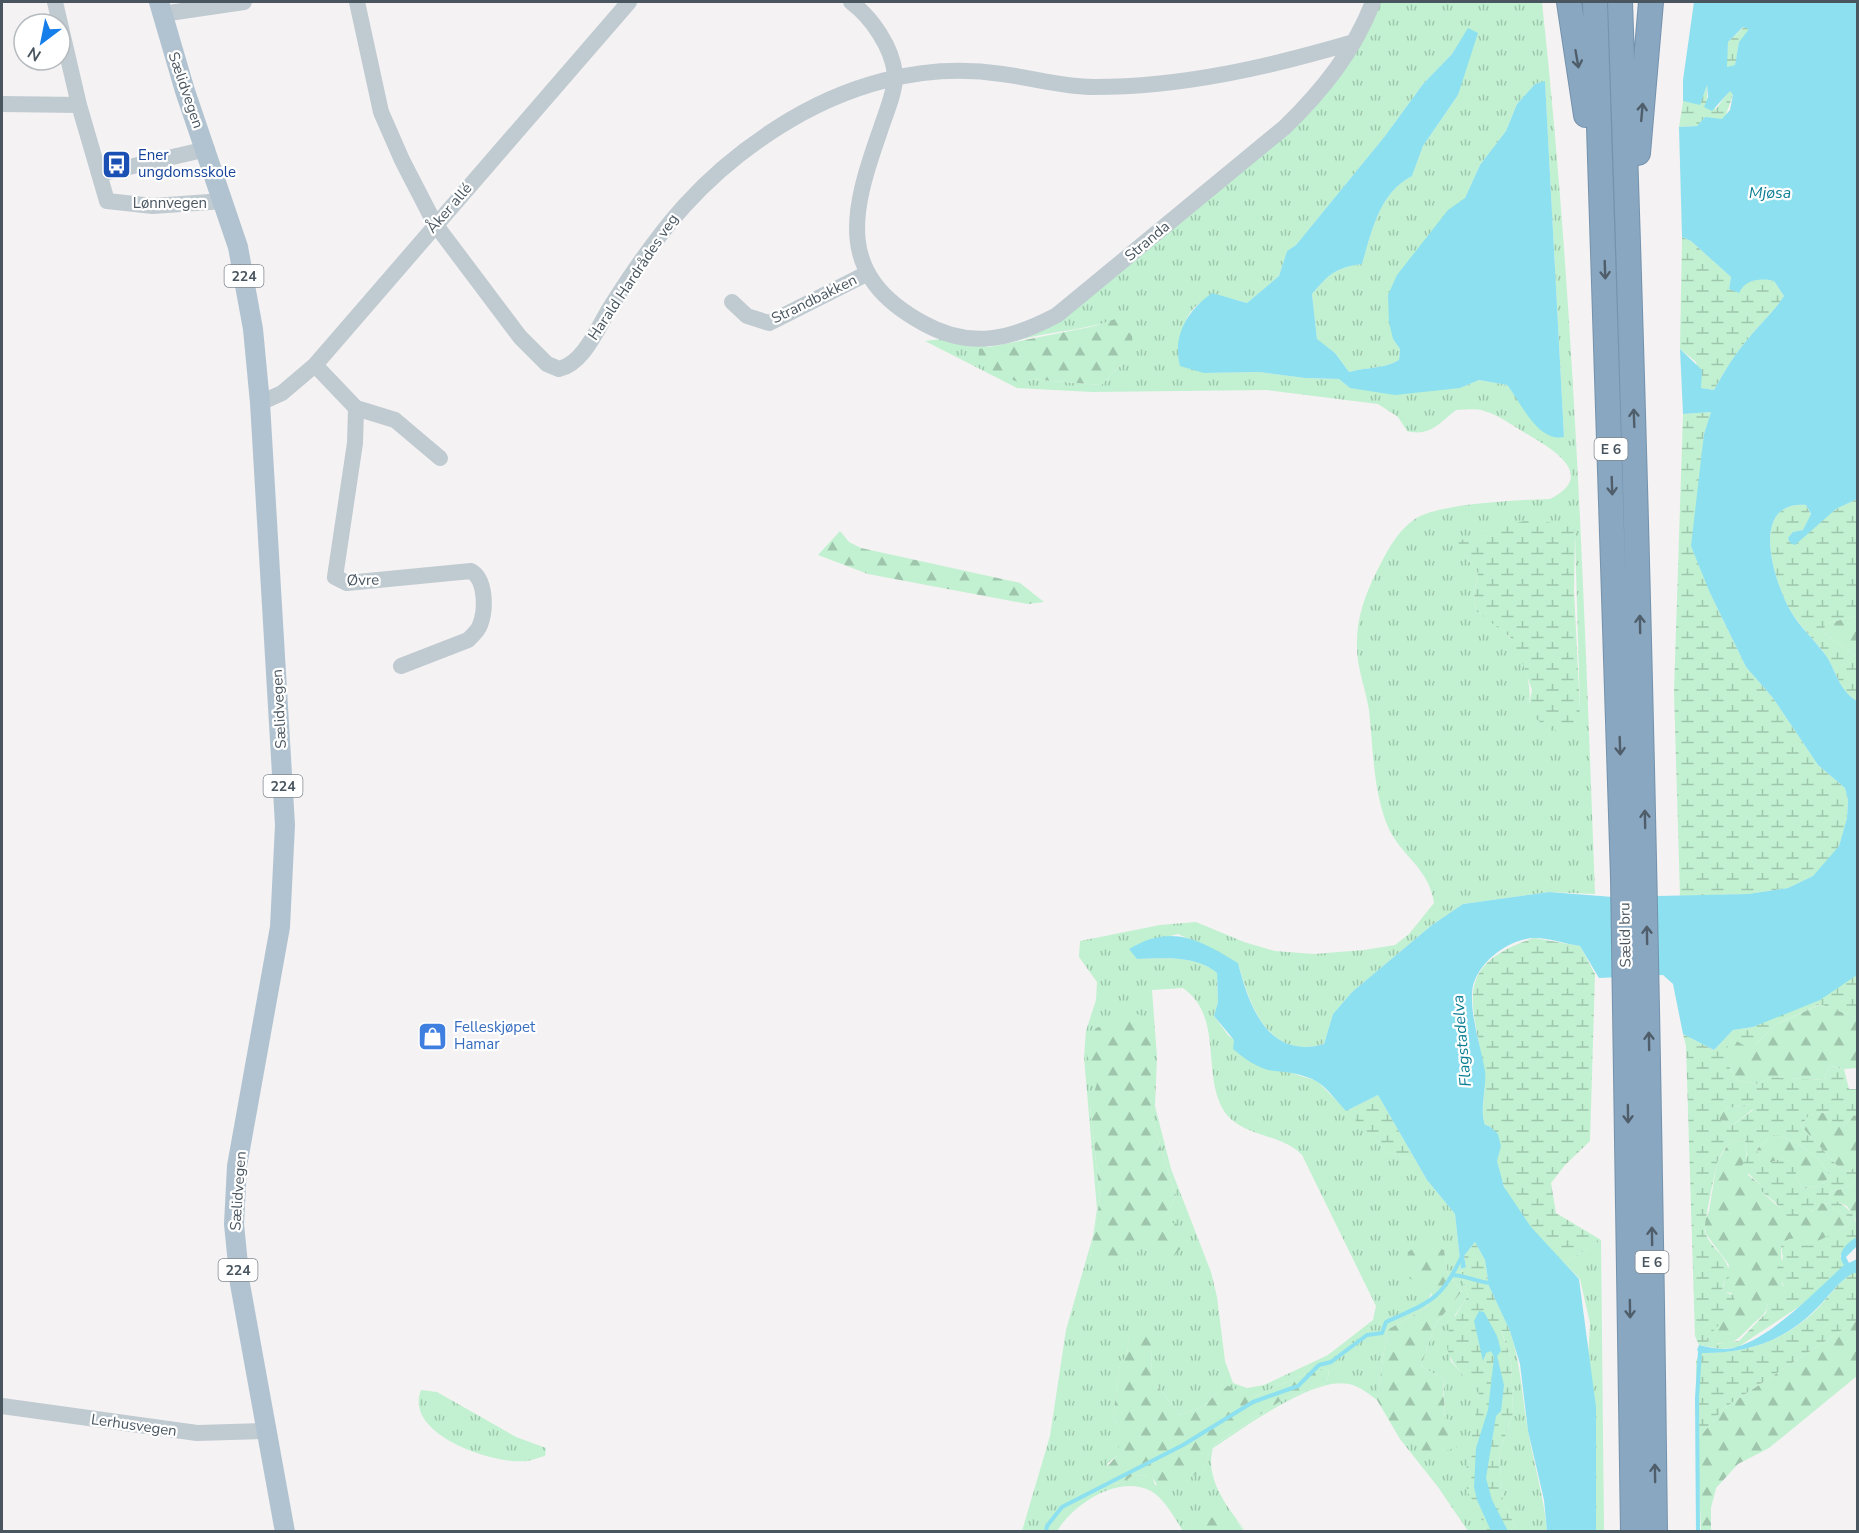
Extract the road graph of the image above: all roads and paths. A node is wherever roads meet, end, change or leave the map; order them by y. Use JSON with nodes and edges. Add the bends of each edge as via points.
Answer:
{"nodes":[{"id":1,"x":55,"y":2,"type":"edge"},
{"id":2,"x":244,"y":2,"type":"edge"},
{"id":3,"x":357,"y":2,"type":"edge"},
{"id":4,"x":629,"y":2,"type":"edge"},
{"id":5,"x":851,"y":2,"type":"edge"},
{"id":6,"x":1373,"y":2,"type":"edge"},
{"id":7,"x":1569,"y":2,"type":"edge"},
{"id":8,"x":1595,"y":2,"type":"edge"},
{"id":9,"x":1620,"y":2,"type":"edge"},
{"id":10,"x":1651,"y":2,"type":"edge"},
{"id":11,"x":160,"y":8,"type":"edge"},
{"id":12,"x":1354,"y":42,"type":"junction"},
{"id":13,"x":895,"y":76,"type":"junction"},
{"id":14,"x":2,"y":104,"type":"edge"},
{"id":15,"x":79,"y":105,"type":"junction"},
{"id":16,"x":207,"y":149,"type":"junction"},
{"id":17,"x":99,"y":174,"type":"junction"},
{"id":18,"x":224,"y":201,"type":"junction"},
{"id":19,"x":1627,"y":211,"type":"junction"},
{"id":20,"x":1603,"y":212,"type":"junction"},
{"id":21,"x":435,"y":224,"type":"junction"},
{"id":22,"x":866,"y":274,"type":"junction"},
{"id":23,"x":732,"y":302,"type":"dead end"},
{"id":24,"x":315,"y":365,"type":"junction"},
{"id":25,"x":260,"y":403,"type":"junction"},
{"id":26,"x":356,"y":408,"type":"junction"},
{"id":27,"x":440,"y":458,"type":"dead end"},
{"id":28,"x":401,"y":666,"type":"dead end"},
{"id":29,"x":1635,"y":877,"type":"junction"},
{"id":30,"x":1637,"y":993,"type":"junction"},
{"id":31,"x":2,"y":1406,"type":"edge"},
{"id":32,"x":266,"y":1431,"type":"junction"},
{"id":33,"x":285,"y":1532,"type":"edge"},
{"id":34,"x":1633,"y":1532,"type":"edge"},
{"id":35,"x":1656,"y":1532,"type":"edge"}],
"edges":[{"from":1,"to":15,"type":"street","name":"Lønnvegen"},
{"from":2,"to":11,"type":"street"},
{"from":3,"to":21,"type":"street","via":[[381,111]]},
{"from":4,"to":21,"type":"street","name":"Åker allé"},
{"from":5,"to":13,"type":"street","via":[[881,37]]},
{"from":6,"to":12,"type":"street","name":"Stranda"},
{"from":7,"to":20,"type":"highway","number":"E 6","one_way":true,"via":[[1594,176]]},
{"from":8,"to":20,"type":"highway","number":"E 6"},
{"from":9,"to":19,"type":"highway","number":"E 6"},
{"from":19,"to":10,"type":"highway","number":"E 6","one_way":true,"via":[[1636,169]]},
{"from":11,"to":16,"type":"main road","name":"Sælidvegen","number":"224"},
{"from":12,"to":13,"type":"street","name":"Harald Hardrådes veg","via":[[1257,69],[1154,84],[1067,85],[968,71]]},
{"from":12,"to":22,"type":"street","name":"Stranda","via":[[1316,97],[1285,127],[1057,315],[1036,326],[978,340],[931,328],[891,302]]},
{"from":13,"to":21,"type":"street","name":"Harald Hardrådes veg","via":[[823,101],[778,127],[686,201],[633,272],[576,360],[559,369],[548,364],[520,337]]},
{"from":13,"to":22,"type":"street","via":[[861,191],[858,241]]},
{"from":14,"to":15,"type":"street"},
{"from":15,"to":17,"type":"street","name":"Lønnvegen"},
{"from":16,"to":17,"type":"street"},
{"from":16,"to":18,"type":"main road","name":"Sælidvegen","number":"224"},
{"from":17,"to":18,"type":"street","name":"Lønnvegen","via":[[107,201],[153,206]]},
{"from":18,"to":25,"type":"main road","name":"Sælidvegen","number":"224","via":[[247,289]]},
{"from":29,"to":19,"type":"highway","number":"E 6","one_way":true},
{"from":20,"to":29,"type":"highway","number":"E 6","one_way":true},
{"from":21,"to":24,"type":"street","name":"Åker allé"},
{"from":22,"to":23,"type":"street","name":"Strandbakken","via":[[769,323],[747,316]]},
{"from":24,"to":25,"type":"street","name":"Åker allé","via":[[282,393]]},
{"from":24,"to":26,"type":"street"},
{"from":25,"to":32,"type":"main road","name":"Sælidvegen","number":"224","via":[[285,825],[280,927],[237,1166],[234,1224],[240,1284]]},
{"from":26,"to":27,"type":"street","via":[[395,420]]},
{"from":26,"to":28,"type":"street","name":"Øvre","via":[[355,443],[335,577],[346,583],[471,571],[482,584],[481,624],[476,633],[468,640]]},
{"from":29,"to":30,"type":"highway","name":"Sælid bru","number":"E 6"},
{"from":30,"to":34,"type":"highway","number":"E 6","one_way":true},
{"from":35,"to":30,"type":"highway","number":"E 6","one_way":true},
{"from":31,"to":32,"type":"street","name":"Lerhusvegen","via":[[197,1433]]},
{"from":32,"to":33,"type":"main road","name":"Sælidvegen","number":"224"}]}
